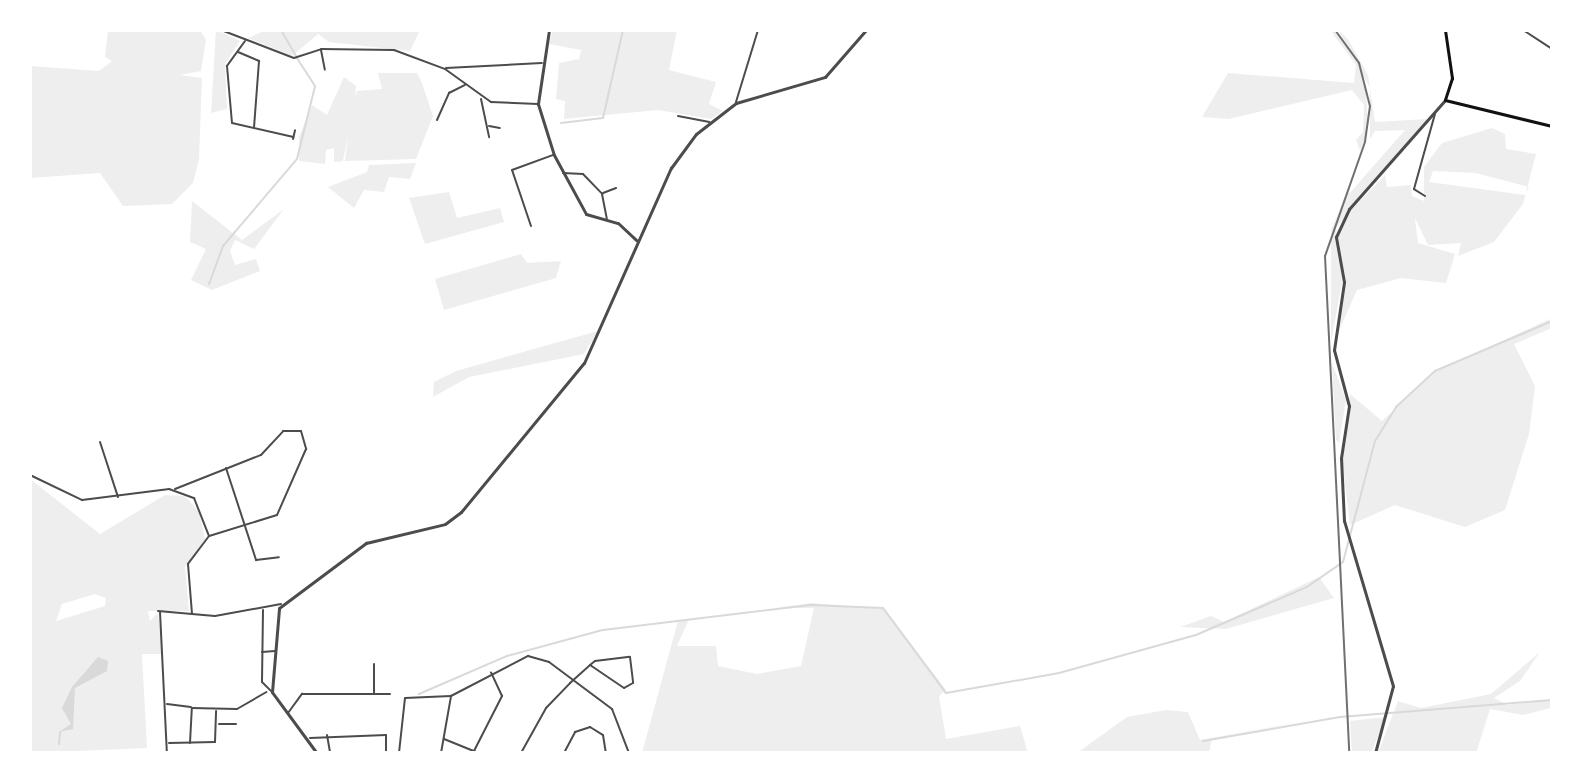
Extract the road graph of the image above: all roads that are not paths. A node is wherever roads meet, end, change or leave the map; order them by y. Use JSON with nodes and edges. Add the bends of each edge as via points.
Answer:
{"nodes":[{"id":1,"x":221,"y":30,"type":"edge"},
{"id":2,"x":458,"y":30,"type":"edge"},
{"id":3,"x":549,"y":30,"type":"edge"},
{"id":4,"x":758,"y":30,"type":"edge"},
{"id":5,"x":866,"y":30,"type":"edge"},
{"id":6,"x":1445,"y":30,"type":"edge"},
{"id":7,"x":1523,"y":30,"type":"edge"},
{"id":8,"x":446,"y":31,"type":"edge"},
{"id":9,"x":246,"y":40,"type":"junction"},
{"id":10,"x":321,"y":49,"type":"junction"},
{"id":11,"x":1552,"y":49,"type":"edge"},
{"id":12,"x":236,"y":51,"type":"junction"},
{"id":13,"x":542,"y":63,"type":"junction"},
{"id":14,"x":445,"y":69,"type":"junction"},
{"id":15,"x":325,"y":70,"type":"dead end"},
{"id":16,"x":466,"y":85,"type":"junction"},
{"id":17,"x":481,"y":98,"type":"junction"},
{"id":18,"x":1445,"y":100,"type":"junction"},
{"id":19,"x":736,"y":103,"type":"junction"},
{"id":20,"x":538,"y":104,"type":"junction"},
{"id":21,"x":1435,"y":114,"type":"junction"},
{"id":22,"x":678,"y":116,"type":"dead end"},
{"id":23,"x":437,"y":120,"type":"dead end"},
{"id":24,"x":711,"y":122,"type":"junction"},
{"id":25,"x":488,"y":126,"type":"junction"},
{"id":26,"x":1552,"y":126,"type":"edge"},
{"id":27,"x":254,"y":128,"type":"junction"},
{"id":28,"x":500,"y":128,"type":"dead end"},
{"id":29,"x":295,"y":130,"type":"dead end"},
{"id":30,"x":489,"y":137,"type":"dead end"},
{"id":31,"x":554,"y":155,"type":"junction"},
{"id":32,"x":562,"y":173,"type":"junction"},
{"id":33,"x":616,"y":188,"type":"dead end"},
{"id":34,"x":602,"y":194,"type":"junction"},
{"id":35,"x":1425,"y":196,"type":"dead end"},
{"id":36,"x":607,"y":219,"type":"junction"},
{"id":37,"x":531,"y":226,"type":"dead end"},
{"id":38,"x":636,"y":240,"type":"junction"},
{"id":39,"x":100,"y":442,"type":"dead end"},
{"id":40,"x":226,"y":467,"type":"junction"},
{"id":41,"x":30,"y":475,"type":"edge"},
{"id":42,"x":175,"y":489,"type":"junction"},
{"id":43,"x":118,"y":497,"type":"junction"},
{"id":44,"x":245,"y":526,"type":"junction"},
{"id":45,"x":209,"y":536,"type":"junction"},
{"id":46,"x":279,"y":557,"type":"dead end"},
{"id":47,"x":282,"y":604,"type":"junction"},
{"id":48,"x":263,"y":608,"type":"junction"},
{"id":49,"x":192,"y":614,"type":"junction"},
{"id":50,"x":276,"y":651,"type":"junction"},
{"id":51,"x":262,"y":652,"type":"junction"},
{"id":52,"x":374,"y":664,"type":"dead end"},
{"id":53,"x":590,"y":665,"type":"junction"},
{"id":54,"x":491,"y":671,"type":"junction"},
{"id":55,"x":570,"y":683,"type":"junction"},
{"id":56,"x":269,"y":692,"type":"junction"},
{"id":57,"x":374,"y":694,"type":"junction"},
{"id":58,"x":390,"y":694,"type":"dead end"},
{"id":59,"x":451,"y":696,"type":"junction"},
{"id":60,"x":167,"y":704,"type":"junction"},
{"id":61,"x":192,"y":708,"type":"junction"},
{"id":62,"x":215,"y":708,"type":"junction"},
{"id":63,"x":287,"y":714,"type":"junction"},
{"id":64,"x":217,"y":724,"type":"junction"},
{"id":65,"x":236,"y":724,"type":"dead end"},
{"id":66,"x":326,"y":734,"type":"junction"},
{"id":67,"x":310,"y":738,"type":"junction"},
{"id":68,"x":444,"y":739,"type":"junction"},
{"id":69,"x":168,"y":743,"type":"junction"},
{"id":70,"x":190,"y":743,"type":"junction"},
{"id":71,"x":474,"y":751,"type":"junction"},
{"id":72,"x":330,"y":752,"type":"edge"},
{"id":73,"x":167,"y":753,"type":"edge"},
{"id":74,"x":316,"y":753,"type":"edge"},
{"id":75,"x":366,"y":753,"type":"edge"},
{"id":76,"x":386,"y":753,"type":"edge"},
{"id":77,"x":399,"y":753,"type":"edge"},
{"id":78,"x":441,"y":753,"type":"edge"},
{"id":79,"x":479,"y":753,"type":"edge"},
{"id":80,"x":521,"y":753,"type":"edge"},
{"id":81,"x":564,"y":753,"type":"edge"},
{"id":82,"x":606,"y":753,"type":"edge"},
{"id":83,"x":629,"y":753,"type":"edge"},
{"id":84,"x":1375,"y":753,"type":"edge"}],
"edges":[{"from":1,"to":9,"type":"street"},
{"from":2,"to":8,"type":"street"},
{"from":3,"to":13,"type":"street"},
{"from":4,"to":19,"type":"street"},
{"from":5,"to":19,"type":"street","via":[[825,77]]},
{"from":6,"to":18,"type":"main road","via":[[1452,78]]},
{"from":7,"to":11,"type":"street"},
{"from":9,"to":10,"type":"street","via":[[294,58]]},
{"from":9,"to":12,"type":"street"},
{"from":10,"to":14,"type":"street","via":[[382,48]]},
{"from":10,"to":15,"type":"street"},
{"from":12,"to":27,"type":"street","via":[[259,61]]},
{"from":12,"to":27,"type":"street","via":[[227,66],[230,119]]},
{"from":13,"to":14,"type":"street"},
{"from":13,"to":20,"type":"street"},
{"from":14,"to":16,"type":"street"},
{"from":16,"to":17,"type":"street"},
{"from":16,"to":23,"type":"street","via":[[449,93]]},
{"from":17,"to":20,"type":"street"},
{"from":17,"to":25,"type":"street"},
{"from":18,"to":21,"type":"street"},
{"from":18,"to":26,"type":"main road"},
{"from":19,"to":24,"type":"street"},
{"from":20,"to":31,"type":"street"},
{"from":21,"to":35,"type":"street","via":[[1414,189]]},
{"from":21,"to":84,"type":"street","via":[[1342,220],[1336,244],[1343,273],[1333,342],[1349,406],[1341,458],[1344,521],[1393,686]]},
{"from":22,"to":24,"type":"street"},
{"from":24,"to":38,"type":"street","via":[[678,156]]},
{"from":25,"to":28,"type":"street"},
{"from":25,"to":30,"type":"street"},
{"from":27,"to":29,"type":"street","via":[[293,138]]},
{"from":31,"to":32,"type":"street"},
{"from":31,"to":37,"type":"street","via":[[512,170]]},
{"from":32,"to":34,"type":"street","via":[[583,174]]},
{"from":32,"to":36,"type":"street","via":[[586,214]]},
{"from":33,"to":34,"type":"street"},
{"from":34,"to":36,"type":"street"},
{"from":36,"to":38,"type":"street"},
{"from":38,"to":47,"type":"street","via":[[596,344],[511,458],[450,521],[347,554]]},
{"from":39,"to":43,"type":"street"},
{"from":40,"to":42,"type":"street"},
{"from":40,"to":44,"type":"street"},
{"from":40,"to":44,"type":"street","via":[[265,452],[287,429],[301,431],[307,441],[280,512]]},
{"from":41,"to":43,"type":"street","via":[[72,497]]},
{"from":42,"to":43,"type":"street"},
{"from":42,"to":45,"type":"street","via":[[198,504]]},
{"from":44,"to":45,"type":"street"},
{"from":44,"to":46,"type":"street","via":[[256,560]]},
{"from":45,"to":49,"type":"street","via":[[188,564]]},
{"from":47,"to":48,"type":"street"},
{"from":47,"to":50,"type":"street"},
{"from":48,"to":49,"type":"street"},
{"from":48,"to":51,"type":"street"},
{"from":49,"to":60,"type":"street","via":[[159,612]]},
{"from":50,"to":51,"type":"street"},
{"from":50,"to":56,"type":"street"},
{"from":51,"to":56,"type":"street"},
{"from":52,"to":57,"type":"street"},
{"from":53,"to":53,"type":"street","via":[[630,657],[633,683],[624,688]]},
{"from":53,"to":55,"type":"street"},
{"from":54,"to":55,"type":"street","via":[[533,656]]},
{"from":54,"to":59,"type":"street"},
{"from":54,"to":71,"type":"street","via":[[502,696]]},
{"from":55,"to":80,"type":"street"},
{"from":55,"to":83,"type":"street","via":[[616,713]]},
{"from":56,"to":62,"type":"street","via":[[237,709]]},
{"from":56,"to":63,"type":"street"},
{"from":57,"to":58,"type":"street"},
{"from":57,"to":63,"type":"street","via":[[302,694]]},
{"from":59,"to":68,"type":"street"},
{"from":59,"to":77,"type":"street","via":[[405,698]]},
{"from":60,"to":61,"type":"street"},
{"from":60,"to":69,"type":"street"},
{"from":61,"to":62,"type":"street"},
{"from":61,"to":70,"type":"street"},
{"from":62,"to":64,"type":"street"},
{"from":63,"to":67,"type":"street"},
{"from":64,"to":65,"type":"street"},
{"from":64,"to":70,"type":"street","via":[[215,742]]},
{"from":66,"to":67,"type":"street"},
{"from":66,"to":72,"type":"street"},
{"from":66,"to":76,"type":"street","via":[[386,735]]},
{"from":67,"to":74,"type":"street"},
{"from":68,"to":71,"type":"street"},
{"from":68,"to":78,"type":"street"},
{"from":69,"to":70,"type":"street"},
{"from":69,"to":73,"type":"street"},
{"from":71,"to":79,"type":"street"},
{"from":72,"to":74,"type":"street"},
{"from":72,"to":75,"type":"street"},
{"from":81,"to":82,"type":"street","via":[[575,732],[590,727],[603,735]]}]}
